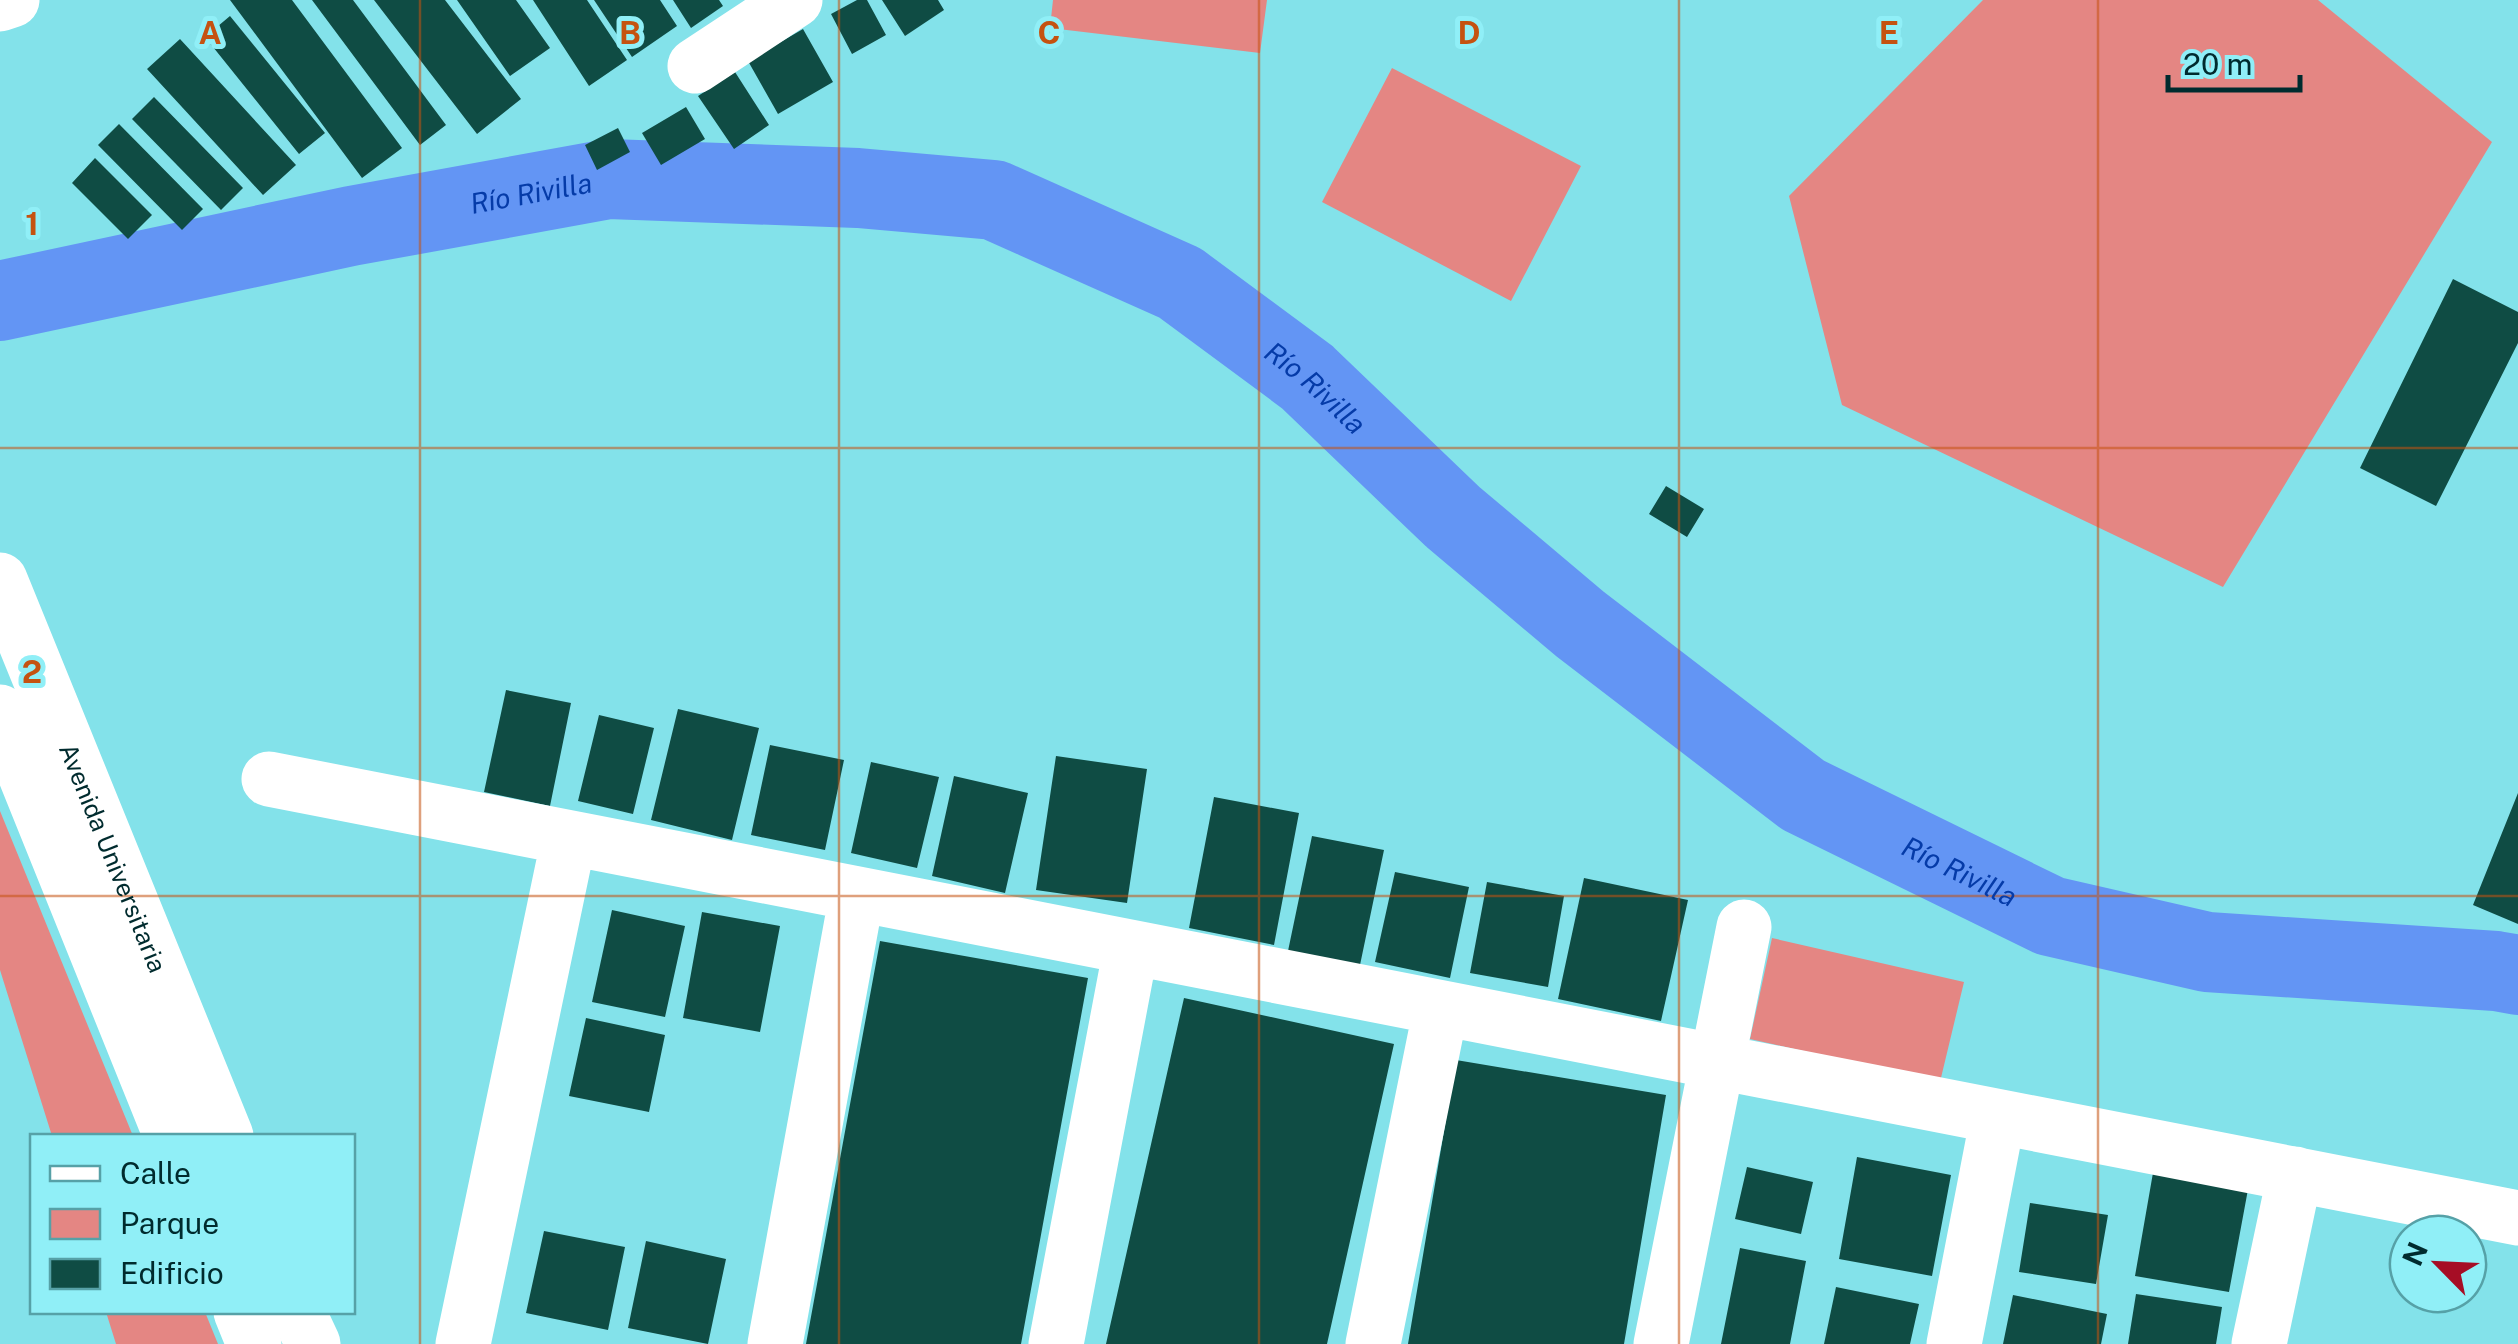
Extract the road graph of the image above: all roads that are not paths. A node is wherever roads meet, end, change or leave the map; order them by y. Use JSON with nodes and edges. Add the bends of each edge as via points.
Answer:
{"nodes":[{"id":1,"x":12,"y":0,"type":"edge"},
{"id":2,"x":795,"y":0,"type":"edge"},
{"id":3,"x":0,"y":4,"type":"edge"},
{"id":4,"x":694,"y":66,"type":"dead end"},
{"id":5,"x":0,"y":580,"type":"edge"},
{"id":6,"x":0,"y":712,"type":"edge"},
{"id":7,"x":269,"y":779,"type":"dead end"},
{"id":8,"x":569,"y":838,"type":"junction"},
{"id":9,"x":857,"y":894,"type":"junction"},
{"id":10,"x":1744,"y":927,"type":"dead end"},
{"id":11,"x":1131,"y":948,"type":"junction"},
{"id":12,"x":1441,"y":1008,"type":"junction"},
{"id":13,"x":1717,"y":1062,"type":"junction"},
{"id":14,"x":1998,"y":1116,"type":"junction"},
{"id":15,"x":170,"y":1134,"type":"edge"},
{"id":16,"x":225,"y":1134,"type":"edge"},
{"id":17,"x":2295,"y":1174,"type":"junction"},
{"id":18,"x":2518,"y":1218,"type":"edge"},
{"id":19,"x":242,"y":1314,"type":"edge"},
{"id":20,"x":299,"y":1314,"type":"edge"},
{"id":21,"x":254,"y":1344,"type":"edge"},
{"id":22,"x":312,"y":1344,"type":"edge"},
{"id":23,"x":463,"y":1344,"type":"edge"},
{"id":24,"x":775,"y":1344,"type":"edge"},
{"id":25,"x":1056,"y":1344,"type":"edge"},
{"id":26,"x":1373,"y":1344,"type":"edge"},
{"id":27,"x":1661,"y":1344,"type":"edge"},
{"id":28,"x":1954,"y":1344,"type":"edge"},
{"id":29,"x":2259,"y":1344,"type":"edge"}],
"edges":[{"from":1,"to":3,"type":"main road"},
{"from":2,"to":4,"type":"main road"},
{"from":5,"to":16,"type":"main road","name":"Avenida Universitaria"},
{"from":6,"to":15,"type":"main road","name":"Avenida Universitaria"},
{"from":7,"to":8,"type":"main road"},
{"from":8,"to":9,"type":"main road"},
{"from":8,"to":23,"type":"main road"},
{"from":9,"to":11,"type":"main road"},
{"from":9,"to":24,"type":"main road"},
{"from":10,"to":13,"type":"main road"},
{"from":11,"to":12,"type":"main road"},
{"from":11,"to":25,"type":"main road"},
{"from":12,"to":13,"type":"main road"},
{"from":12,"to":26,"type":"main road"},
{"from":13,"to":14,"type":"main road"},
{"from":13,"to":27,"type":"main road"},
{"from":14,"to":17,"type":"main road"},
{"from":14,"to":28,"type":"main road"},
{"from":17,"to":18,"type":"main road"},
{"from":17,"to":29,"type":"main road"},
{"from":19,"to":21,"type":"main road"},
{"from":20,"to":22,"type":"main road"}]}
